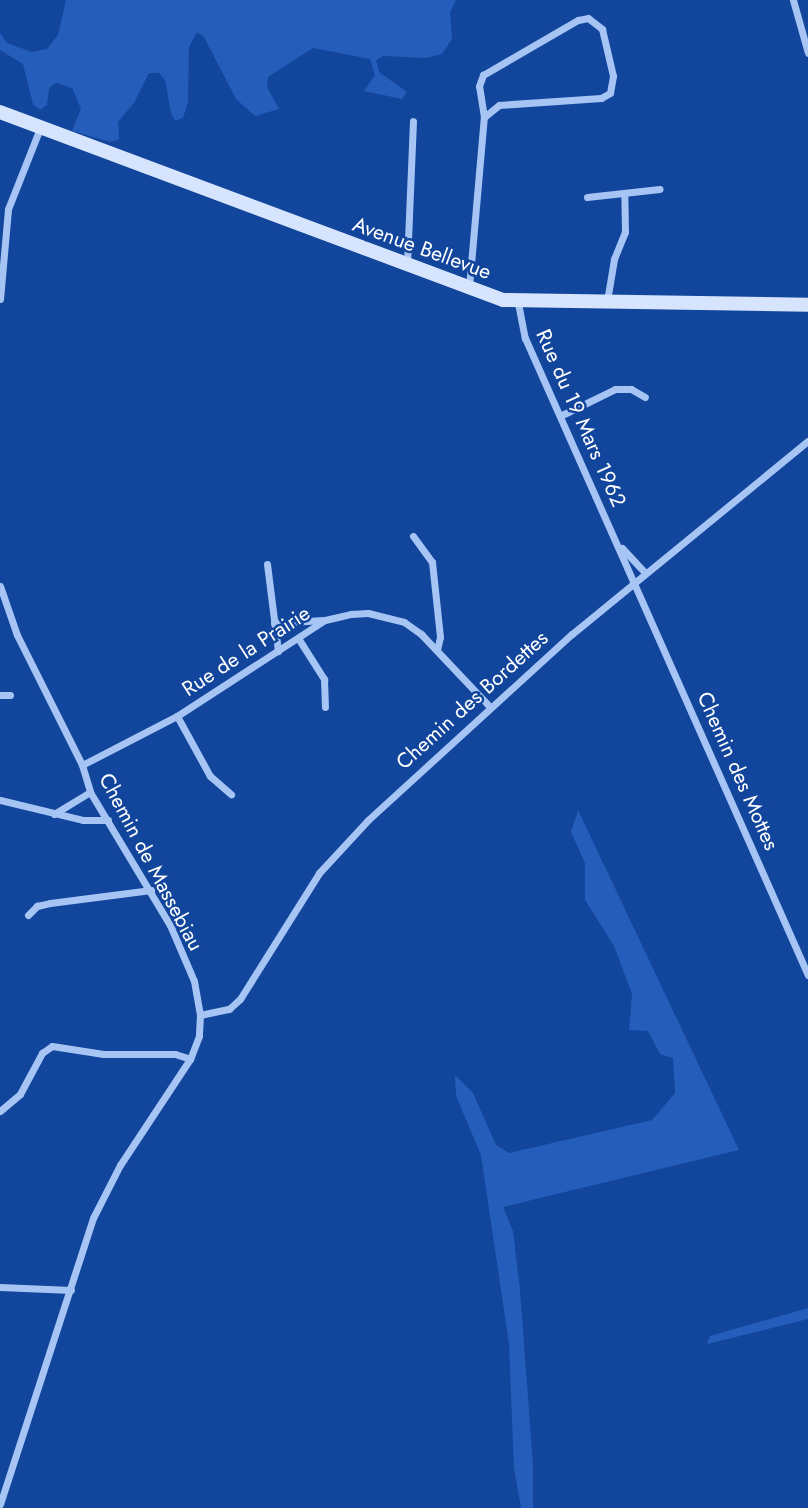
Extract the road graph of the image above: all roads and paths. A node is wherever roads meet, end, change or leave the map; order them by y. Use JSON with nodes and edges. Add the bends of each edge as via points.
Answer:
{"nodes":[{"id":1,"x":793,"y":0,"type":"edge"},
{"id":2,"x":808,"y":52,"type":"edge"},
{"id":3,"x":0,"y":112,"type":"edge"},
{"id":4,"x":484,"y":117,"type":"junction"},
{"id":5,"x":413,"y":121,"type":"dead end"},
{"id":6,"x":40,"y":128,"type":"junction"},
{"id":7,"x":660,"y":189,"type":"dead end"},
{"id":8,"x":624,"y":193,"type":"junction"},
{"id":9,"x":587,"y":197,"type":"dead end"},
{"id":10,"x":407,"y":265,"type":"junction"},
{"id":11,"x":469,"y":288,"type":"junction"},
{"id":12,"x":0,"y":299,"type":"edge"},
{"id":13,"x":607,"y":301,"type":"junction"},
{"id":14,"x":518,"y":303,"type":"junction"},
{"id":15,"x":808,"y":305,"type":"edge"},
{"id":16,"x":645,"y":397,"type":"dead end"},
{"id":17,"x":562,"y":415,"type":"junction"},
{"id":18,"x":808,"y":441,"type":"edge"},
{"id":19,"x":413,"y":536,"type":"dead end"},
{"id":20,"x":620,"y":545,"type":"junction"},
{"id":21,"x":267,"y":564,"type":"dead end"},
{"id":22,"x":645,"y":573,"type":"junction"},
{"id":23,"x":634,"y":582,"type":"junction"},
{"id":24,"x":0,"y":586,"type":"edge"},
{"id":25,"x":2,"y":600,"type":"edge"},
{"id":26,"x":325,"y":621,"type":"junction"},
{"id":27,"x":274,"y":623,"type":"junction"},
{"id":28,"x":299,"y":638,"type":"junction"},
{"id":29,"x":437,"y":650,"type":"junction"},
{"id":30,"x":278,"y":651,"type":"junction"},
{"id":31,"x":0,"y":695,"type":"edge"},
{"id":32,"x":10,"y":695,"type":"dead end"},
{"id":33,"x":325,"y":707,"type":"dead end"},
{"id":34,"x":490,"y":707,"type":"junction"},
{"id":35,"x":177,"y":716,"type":"junction"},
{"id":36,"x":82,"y":765,"type":"junction"},
{"id":37,"x":90,"y":792,"type":"junction"},
{"id":38,"x":231,"y":794,"type":"dead end"},
{"id":39,"x":0,"y":800,"type":"edge"},
{"id":40,"x":53,"y":815,"type":"junction"},
{"id":41,"x":108,"y":820,"type":"junction"},
{"id":42,"x":151,"y":890,"type":"junction"},
{"id":43,"x":28,"y":915,"type":"dead end"},
{"id":44,"x":808,"y":975,"type":"edge"},
{"id":45,"x":200,"y":1015,"type":"junction"},
{"id":46,"x":190,"y":1059,"type":"junction"},
{"id":47,"x":0,"y":1111,"type":"edge"},
{"id":48,"x":0,"y":1287,"type":"edge"},
{"id":49,"x":71,"y":1290,"type":"junction"},
{"id":50,"x":0,"y":1504,"type":"edge"}],
"edges":[{"from":1,"to":2,"type":"street"},
{"from":3,"to":6,"type":"main road","name":"Avenue Bellevue"},
{"from":4,"to":4,"type":"street","via":[[479,86],[489,69],[578,20],[588,18],[601,29],[613,76],[610,93],[601,98],[499,105]]},
{"from":4,"to":11,"type":"street"},
{"from":5,"to":10,"type":"street"},
{"from":6,"to":10,"type":"main road","name":"Avenue Bellevue"},
{"from":6,"to":12,"type":"street","via":[[8,209]]},
{"from":7,"to":8,"type":"street"},
{"from":8,"to":9,"type":"street"},
{"from":8,"to":13,"type":"street","via":[[625,232],[614,259]]},
{"from":10,"to":11,"type":"main road","name":"Avenue Bellevue"},
{"from":11,"to":14,"type":"main road","name":"Avenue Bellevue"},
{"from":13,"to":14,"type":"main road","name":"Avenue Bellevue"},
{"from":13,"to":15,"type":"main road","name":"Avenue Bellevue"},
{"from":14,"to":17,"type":"street","name":"Rue du 19 Mars 1962","via":[[525,338]]},
{"from":16,"to":17,"type":"street","via":[[631,389],[615,390]]},
{"from":17,"to":20,"type":"street","name":"Rue du 19 Mars 1962"},
{"from":18,"to":22,"type":"street","name":"Chemin des Bordettes"},
{"from":19,"to":29,"type":"street","via":[[432,562],[440,637]]},
{"from":20,"to":22,"type":"street","name":"Rue du 19 Mars 1962"},
{"from":20,"to":23,"type":"street","name":"Rue du 19 Mars 1962"},
{"from":21,"to":27,"type":"street"},
{"from":22,"to":23,"type":"street","name":"Chemin des Bordettes"},
{"from":23,"to":34,"type":"street","name":"Chemin des Bordettes"},
{"from":23,"to":44,"type":"street","name":"Chemin des Mottes"},
{"from":24,"to":25,"type":"street","name":"Chemin de Massebiau"},
{"from":25,"to":36,"type":"street","name":"Chemin de Massebiau"},
{"from":26,"to":27,"type":"street"},
{"from":26,"to":28,"type":"street","name":"Rue de la Prairie"},
{"from":26,"to":29,"type":"street","name":"Rue de la Prairie","via":[[351,614],[386,617],[404,622]]},
{"from":27,"to":30,"type":"street"},
{"from":28,"to":30,"type":"street","name":"Rue de la Prairie"},
{"from":28,"to":33,"type":"street","via":[[324,679]]},
{"from":29,"to":34,"type":"street","name":"Rue de la Prairie"},
{"from":30,"to":35,"type":"street","name":"Rue de la Prairie"},
{"from":31,"to":32,"type":"street"},
{"from":34,"to":45,"type":"street","name":"Chemin des Bordettes","via":[[337,852],[240,999],[229,1009]]},
{"from":35,"to":36,"type":"street","name":"Rue de la Prairie"},
{"from":35,"to":38,"type":"street","via":[[210,776]]},
{"from":36,"to":37,"type":"street","name":"Chemin de Massebiau"},
{"from":37,"to":40,"type":"street"},
{"from":37,"to":41,"type":"street","name":"Chemin de Massebiau"},
{"from":39,"to":40,"type":"street"},
{"from":40,"to":41,"type":"street"},
{"from":41,"to":42,"type":"street","name":"Chemin de Massebiau"},
{"from":42,"to":43,"type":"street","via":[[50,903],[37,906]]},
{"from":42,"to":45,"type":"street","name":"Chemin de Massebiau","via":[[194,981]]},
{"from":45,"to":46,"type":"street","name":"Chemin de Massebiau","via":[[199,1036]]},
{"from":46,"to":47,"type":"street","via":[[175,1054],[103,1054],[52,1046],[42,1053],[20,1094]]},
{"from":46,"to":49,"type":"street","name":"Chemin de Massebiau","via":[[104,1194]]},
{"from":48,"to":49,"type":"street"},
{"from":49,"to":50,"type":"street","name":"Chemin de Massebiau"}]}
